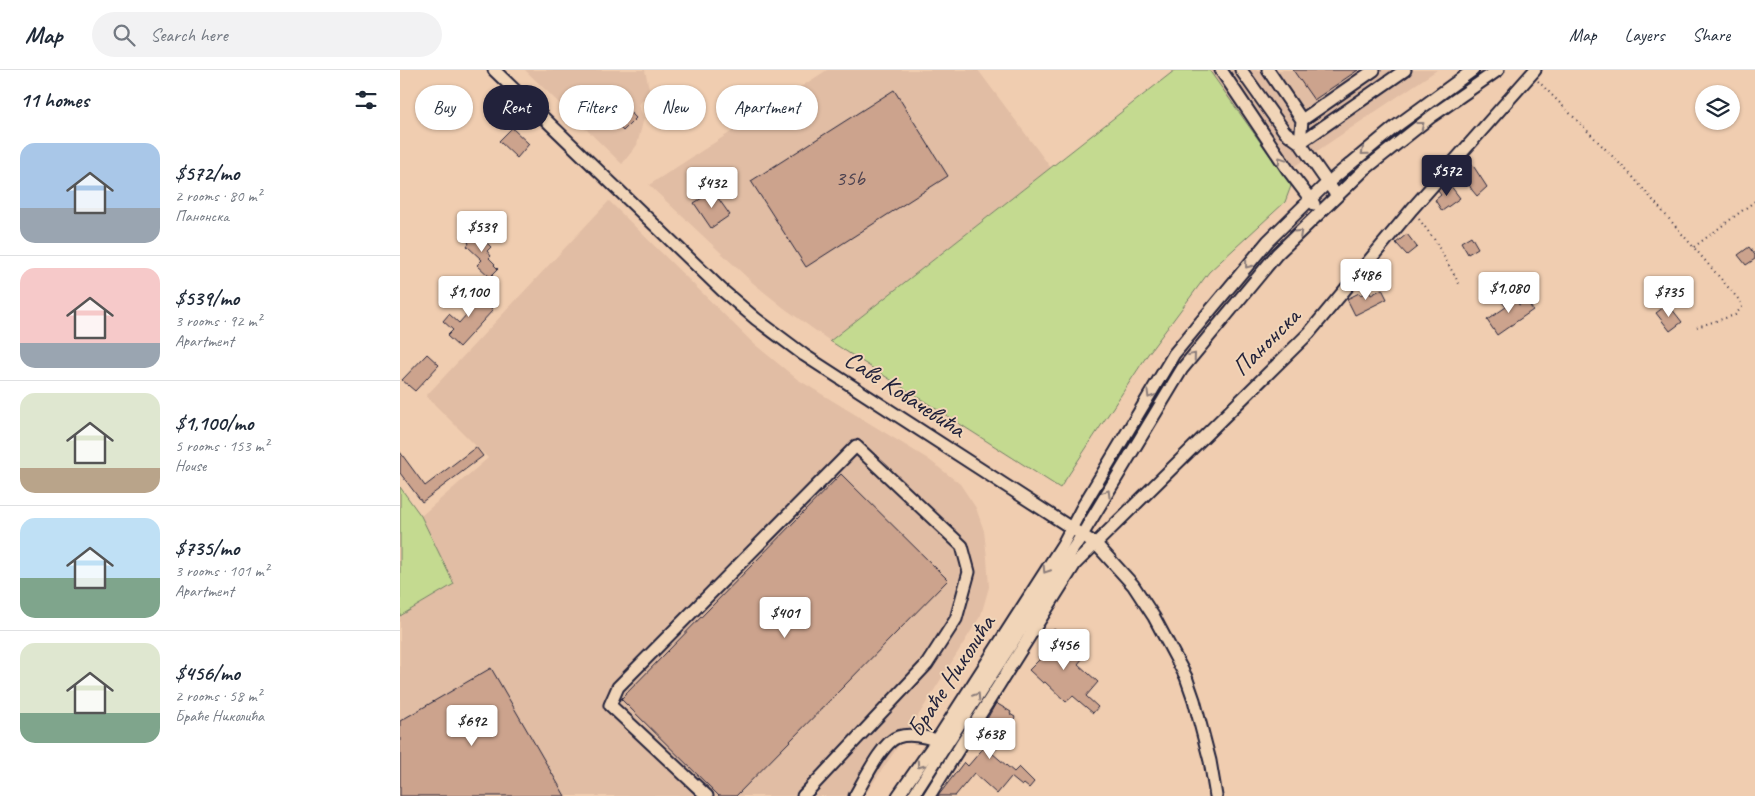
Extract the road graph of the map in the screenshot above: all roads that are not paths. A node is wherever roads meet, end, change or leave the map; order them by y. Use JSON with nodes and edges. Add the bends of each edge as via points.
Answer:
{"nodes":[{"id":1,"x":494,"y":70,"type":"edge"},
{"id":2,"x":1220,"y":70,"type":"edge"},
{"id":3,"x":1241,"y":70,"type":"edge"},
{"id":4,"x":1268,"y":70,"type":"edge"},
{"id":5,"x":1374,"y":70,"type":"edge"},
{"id":6,"x":1406,"y":70,"type":"edge"},
{"id":7,"x":1473,"y":70,"type":"edge"},
{"id":8,"x":1498,"y":70,"type":"edge"},
{"id":9,"x":1534,"y":72,"type":"edge"},
{"id":10,"x":1302,"y":120,"type":"junction"},
{"id":11,"x":1300,"y":143,"type":"junction"},
{"id":12,"x":1328,"y":182,"type":"junction"},
{"id":13,"x":1337,"y":196,"type":"junction"},
{"id":14,"x":1310,"y":199,"type":"junction"},
{"id":15,"x":1320,"y":213,"type":"junction"},
{"id":16,"x":1071,"y":528,"type":"junction"},
{"id":17,"x":1082,"y":535,"type":"junction"},
{"id":18,"x":1096,"y":544,"type":"junction"},
{"id":19,"x":937,"y":740,"type":"junction"},
{"id":20,"x":707,"y":796,"type":"edge"},
{"id":21,"x":803,"y":796,"type":"edge"},
{"id":22,"x":855,"y":796,"type":"edge"},
{"id":23,"x":898,"y":796,"type":"edge"},
{"id":24,"x":913,"y":796,"type":"edge"},
{"id":25,"x":929,"y":796,"type":"edge"},
{"id":26,"x":1216,"y":796,"type":"edge"}],
"edges":[{"from":1,"to":16,"type":"street","name":"Саве Ковачевића","via":[[756,319],[846,384]]},
{"from":14,"to":2,"type":"street","one_way":true},
{"from":3,"to":11,"type":"street","via":[[1285,132]]},
{"from":4,"to":10,"type":"street"},
{"from":5,"to":10,"type":"street"},
{"from":6,"to":11,"type":"street"},
{"from":7,"to":12,"type":"street","name":"Браће Николића","one_way":true,"via":[[1395,127]]},
{"from":13,"to":8,"type":"street","name":"Браће Николића","one_way":true,"via":[[1432,116]]},
{"from":9,"to":18,"type":"street","name":"Панонска","via":[[1412,209],[1309,333]]},
{"from":10,"to":11,"type":"street"},
{"from":11,"to":12,"type":"street"},
{"from":12,"to":13,"type":"street"},
{"from":12,"to":14,"type":"street","name":"Браће Николића"},
{"from":13,"to":15,"type":"street","name":"Браће Николића"},
{"from":14,"to":15,"type":"street"},
{"from":14,"to":16,"type":"street","name":"Браће Николића","one_way":true,"via":[[1268,241],[1174,354]]},
{"from":17,"to":15,"type":"street","name":"Браће Николића","one_way":true,"via":[[1182,369],[1277,254]]},
{"from":16,"to":17,"type":"street","name":"Саве Ковачевића"},
{"from":16,"to":19,"type":"street","name":"Браће Николића","one_way":true},
{"from":17,"to":18,"type":"street","name":"Саве Ковачевића"},
{"from":24,"to":17,"type":"street","name":"Браће Николића","one_way":true},
{"from":18,"to":25,"type":"street","name":"Панонска","via":[[1075,564]]},
{"from":18,"to":26,"type":"street","name":"Саве Ковачевића","via":[[1133,585],[1186,677]]},
{"from":19,"to":22,"type":"street","via":[[898,737],[886,745]]},
{"from":19,"to":23,"type":"street","name":"Браће Николића","one_way":true},
{"from":20,"to":21,"type":"street","via":[[610,705],[618,687],[856,446],[962,546],[969,572],[956,619],[927,664]]}]}
